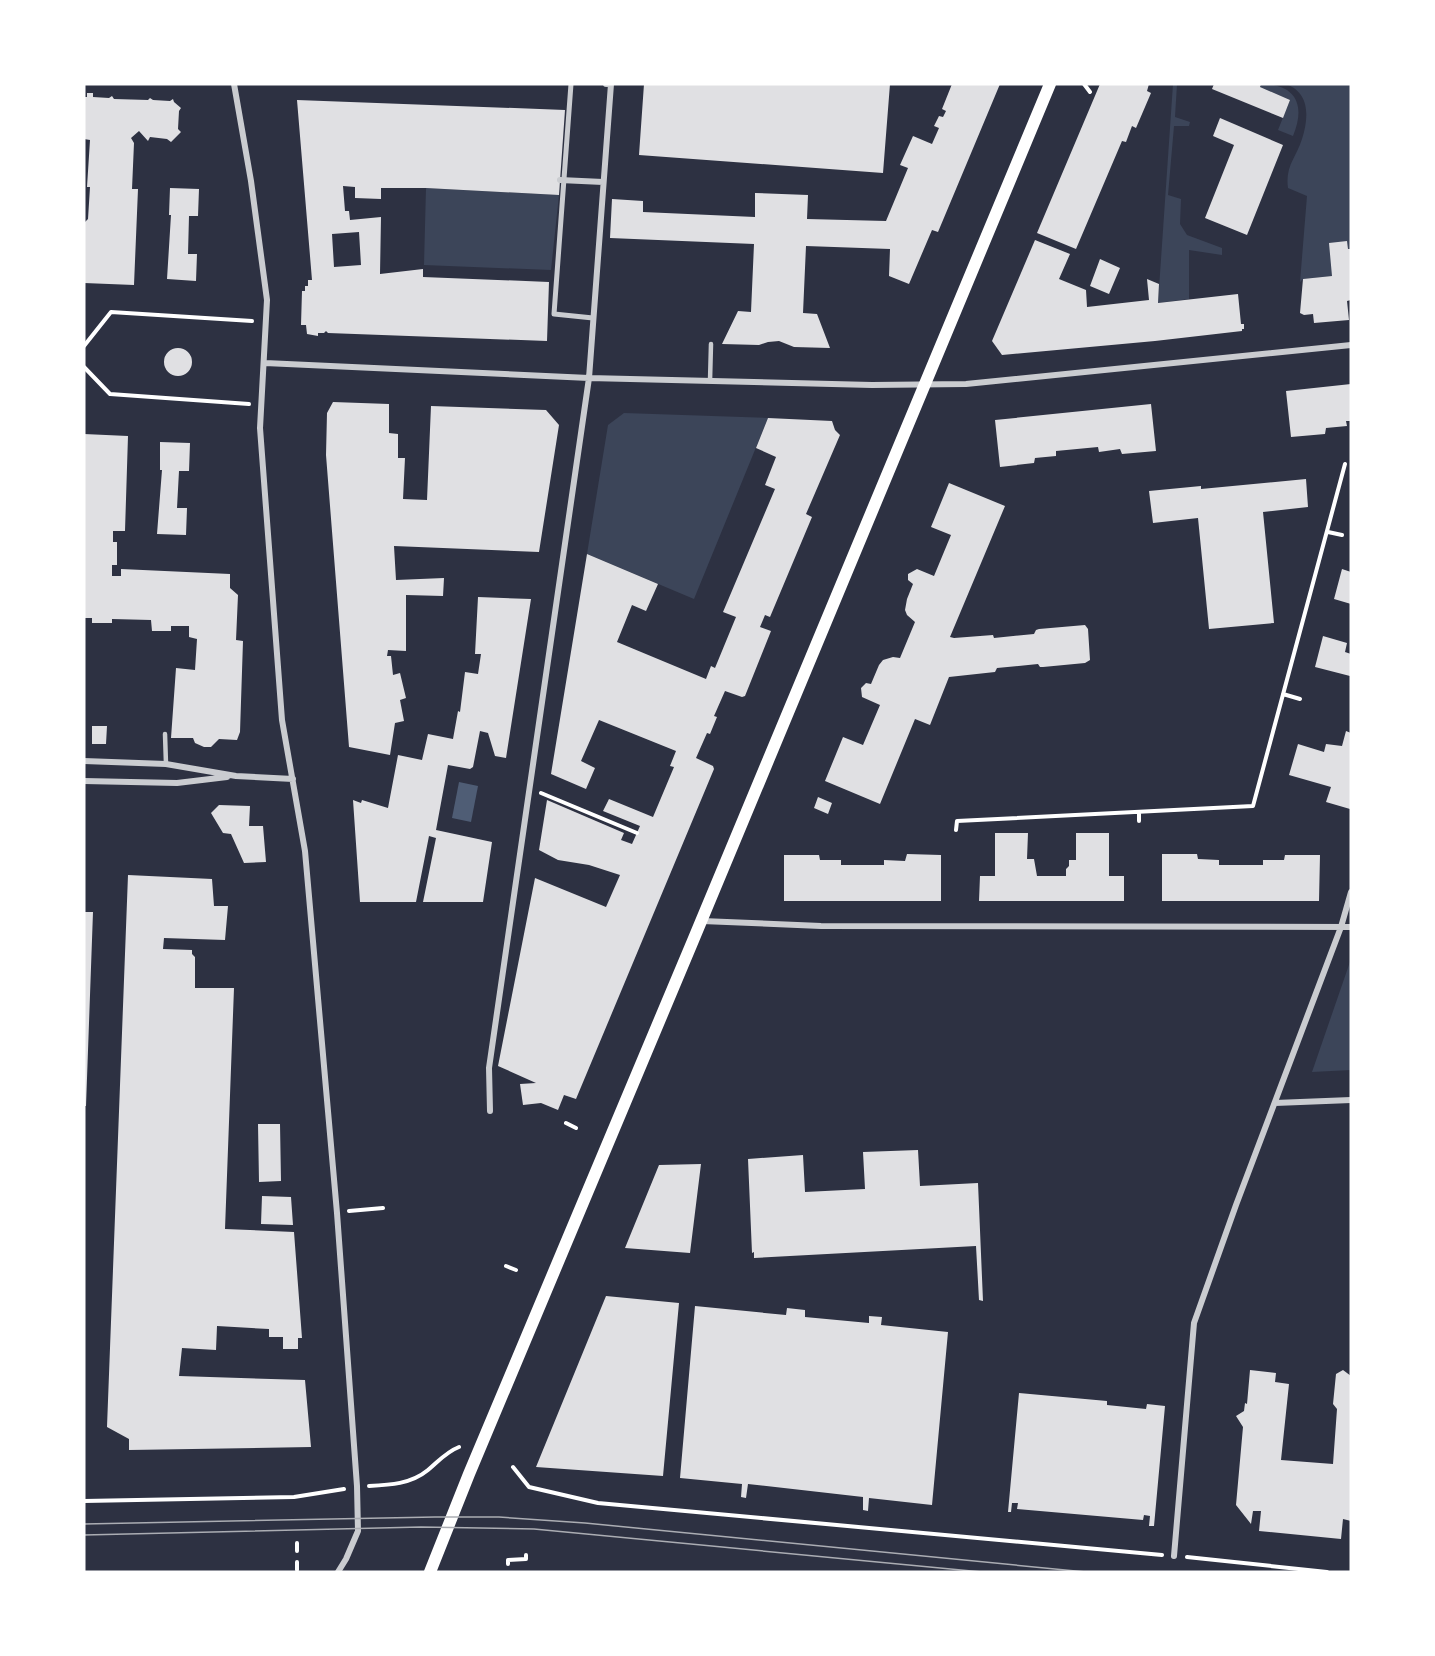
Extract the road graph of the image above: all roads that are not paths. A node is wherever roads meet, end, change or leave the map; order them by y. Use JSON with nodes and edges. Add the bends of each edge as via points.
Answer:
{"nodes":[{"id":1,"x":234,"y":84,"type":"edge"},
{"id":2,"x":571,"y":84,"type":"edge"},
{"id":3,"x":606,"y":84,"type":"edge"},
{"id":4,"x":1050,"y":84,"type":"edge"},
{"id":5,"x":562,"y":180,"type":"junction"},
{"id":6,"x":603,"y":182,"type":"junction"},
{"id":7,"x":593,"y":318,"type":"junction"},
{"id":8,"x":711,"y":344,"type":"dead end"},
{"id":9,"x":1351,"y":345,"type":"edge"},
{"id":10,"x":265,"y":363,"type":"junction"},
{"id":11,"x":588,"y":378,"type":"junction"},
{"id":12,"x":710,"y":381,"type":"junction"},
{"id":13,"x":925,"y":384,"type":"junction"},
{"id":14,"x":165,"y":734,"type":"dead end"},
{"id":15,"x":84,"y":761,"type":"edge"},
{"id":16,"x":166,"y":764,"type":"junction"},
{"id":17,"x":236,"y":776,"type":"junction"},
{"id":18,"x":293,"y":779,"type":"junction"},
{"id":19,"x":84,"y":781,"type":"edge"},
{"id":20,"x":1351,"y":892,"type":"edge"},
{"id":21,"x":702,"y":921,"type":"junction"},
{"id":22,"x":1341,"y":927,"type":"junction"},
{"id":23,"x":1351,"y":927,"type":"edge"},
{"id":24,"x":1351,"y":1100,"type":"edge"},
{"id":25,"x":1275,"y":1103,"type":"junction"},
{"id":26,"x":490,"y":1111,"type":"dead end"},
{"id":27,"x":1174,"y":1556,"type":"road end"},
{"id":28,"x":338,"y":1572,"type":"edge"},
{"id":29,"x":430,"y":1572,"type":"edge"}],
"edges":[{"from":1,"to":10,"type":"street","via":[[267,300]]},
{"from":2,"to":5,"type":"street"},
{"from":3,"to":6,"type":"street","via":[[611,84]]},
{"from":4,"to":13,"type":"main road"},
{"from":5,"to":6,"type":"street"},
{"from":5,"to":7,"type":"street","via":[[554,315]]},
{"from":6,"to":7,"type":"street"},
{"from":7,"to":11,"type":"street"},
{"from":8,"to":12,"type":"lane"},
{"from":9,"to":13,"type":"street","via":[[966,384]]},
{"from":10,"to":11,"type":"street"},
{"from":10,"to":18,"type":"street","via":[[260,428],[282,720]]},
{"from":11,"to":12,"type":"street"},
{"from":11,"to":26,"type":"street","via":[[489,1068]]},
{"from":12,"to":13,"type":"street"},
{"from":13,"to":21,"type":"main road"},
{"from":14,"to":16,"type":"lane"},
{"from":15,"to":16,"type":"street"},
{"from":16,"to":17,"type":"street"},
{"from":17,"to":18,"type":"street"},
{"from":17,"to":19,"type":"street","via":[[177,783]]},
{"from":18,"to":28,"type":"street","via":[[305,851],[357,1486],[358,1531]]},
{"from":20,"to":22,"type":"street"},
{"from":21,"to":22,"type":"street","via":[[821,926]]},
{"from":21,"to":29,"type":"main road"},
{"from":22,"to":23,"type":"street"},
{"from":22,"to":25,"type":"street"},
{"from":24,"to":25,"type":"street"},
{"from":25,"to":27,"type":"street","via":[[1194,1323]]}]}
